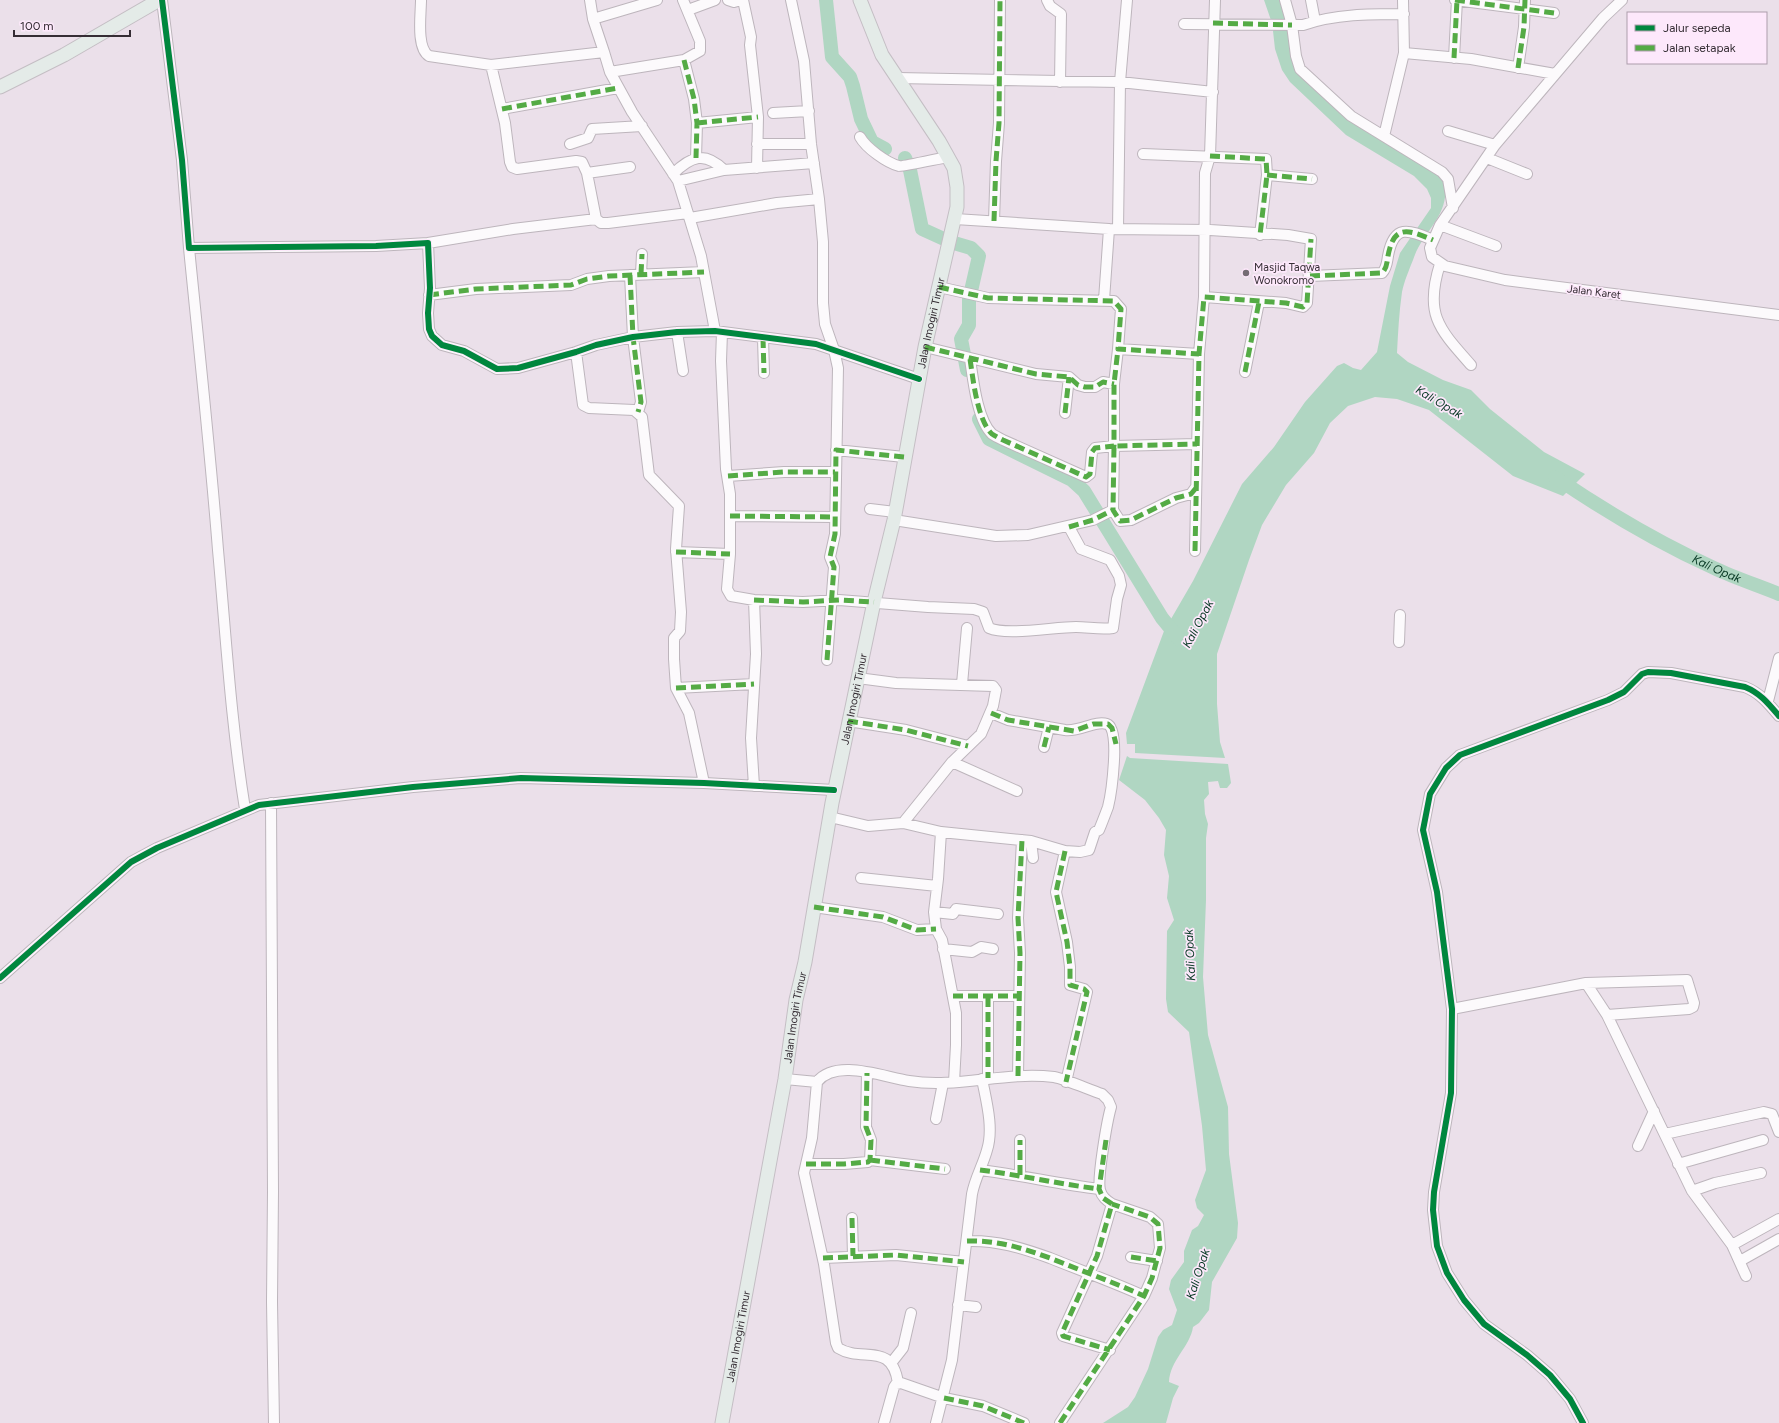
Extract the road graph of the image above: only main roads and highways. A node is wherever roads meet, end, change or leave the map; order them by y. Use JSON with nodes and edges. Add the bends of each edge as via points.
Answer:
{"nodes":[{"id":1,"x":161,"y":0,"type":"edge"},
{"id":2,"x":860,"y":0,"type":"edge"},
{"id":3,"x":0,"y":87,"type":"edge"},
{"id":4,"x":722,"y":1423,"type":"edge"}],
"edges":[{"from":1,"to":3,"type":"main road"},
{"from":2,"to":4,"type":"main road","name":"Jalan Imogiri Timur","via":[[882,55],[954,168],[958,187],[955,218],[925,347],[895,516],[834,790],[805,962],[796,1000],[785,1079]]}]}
